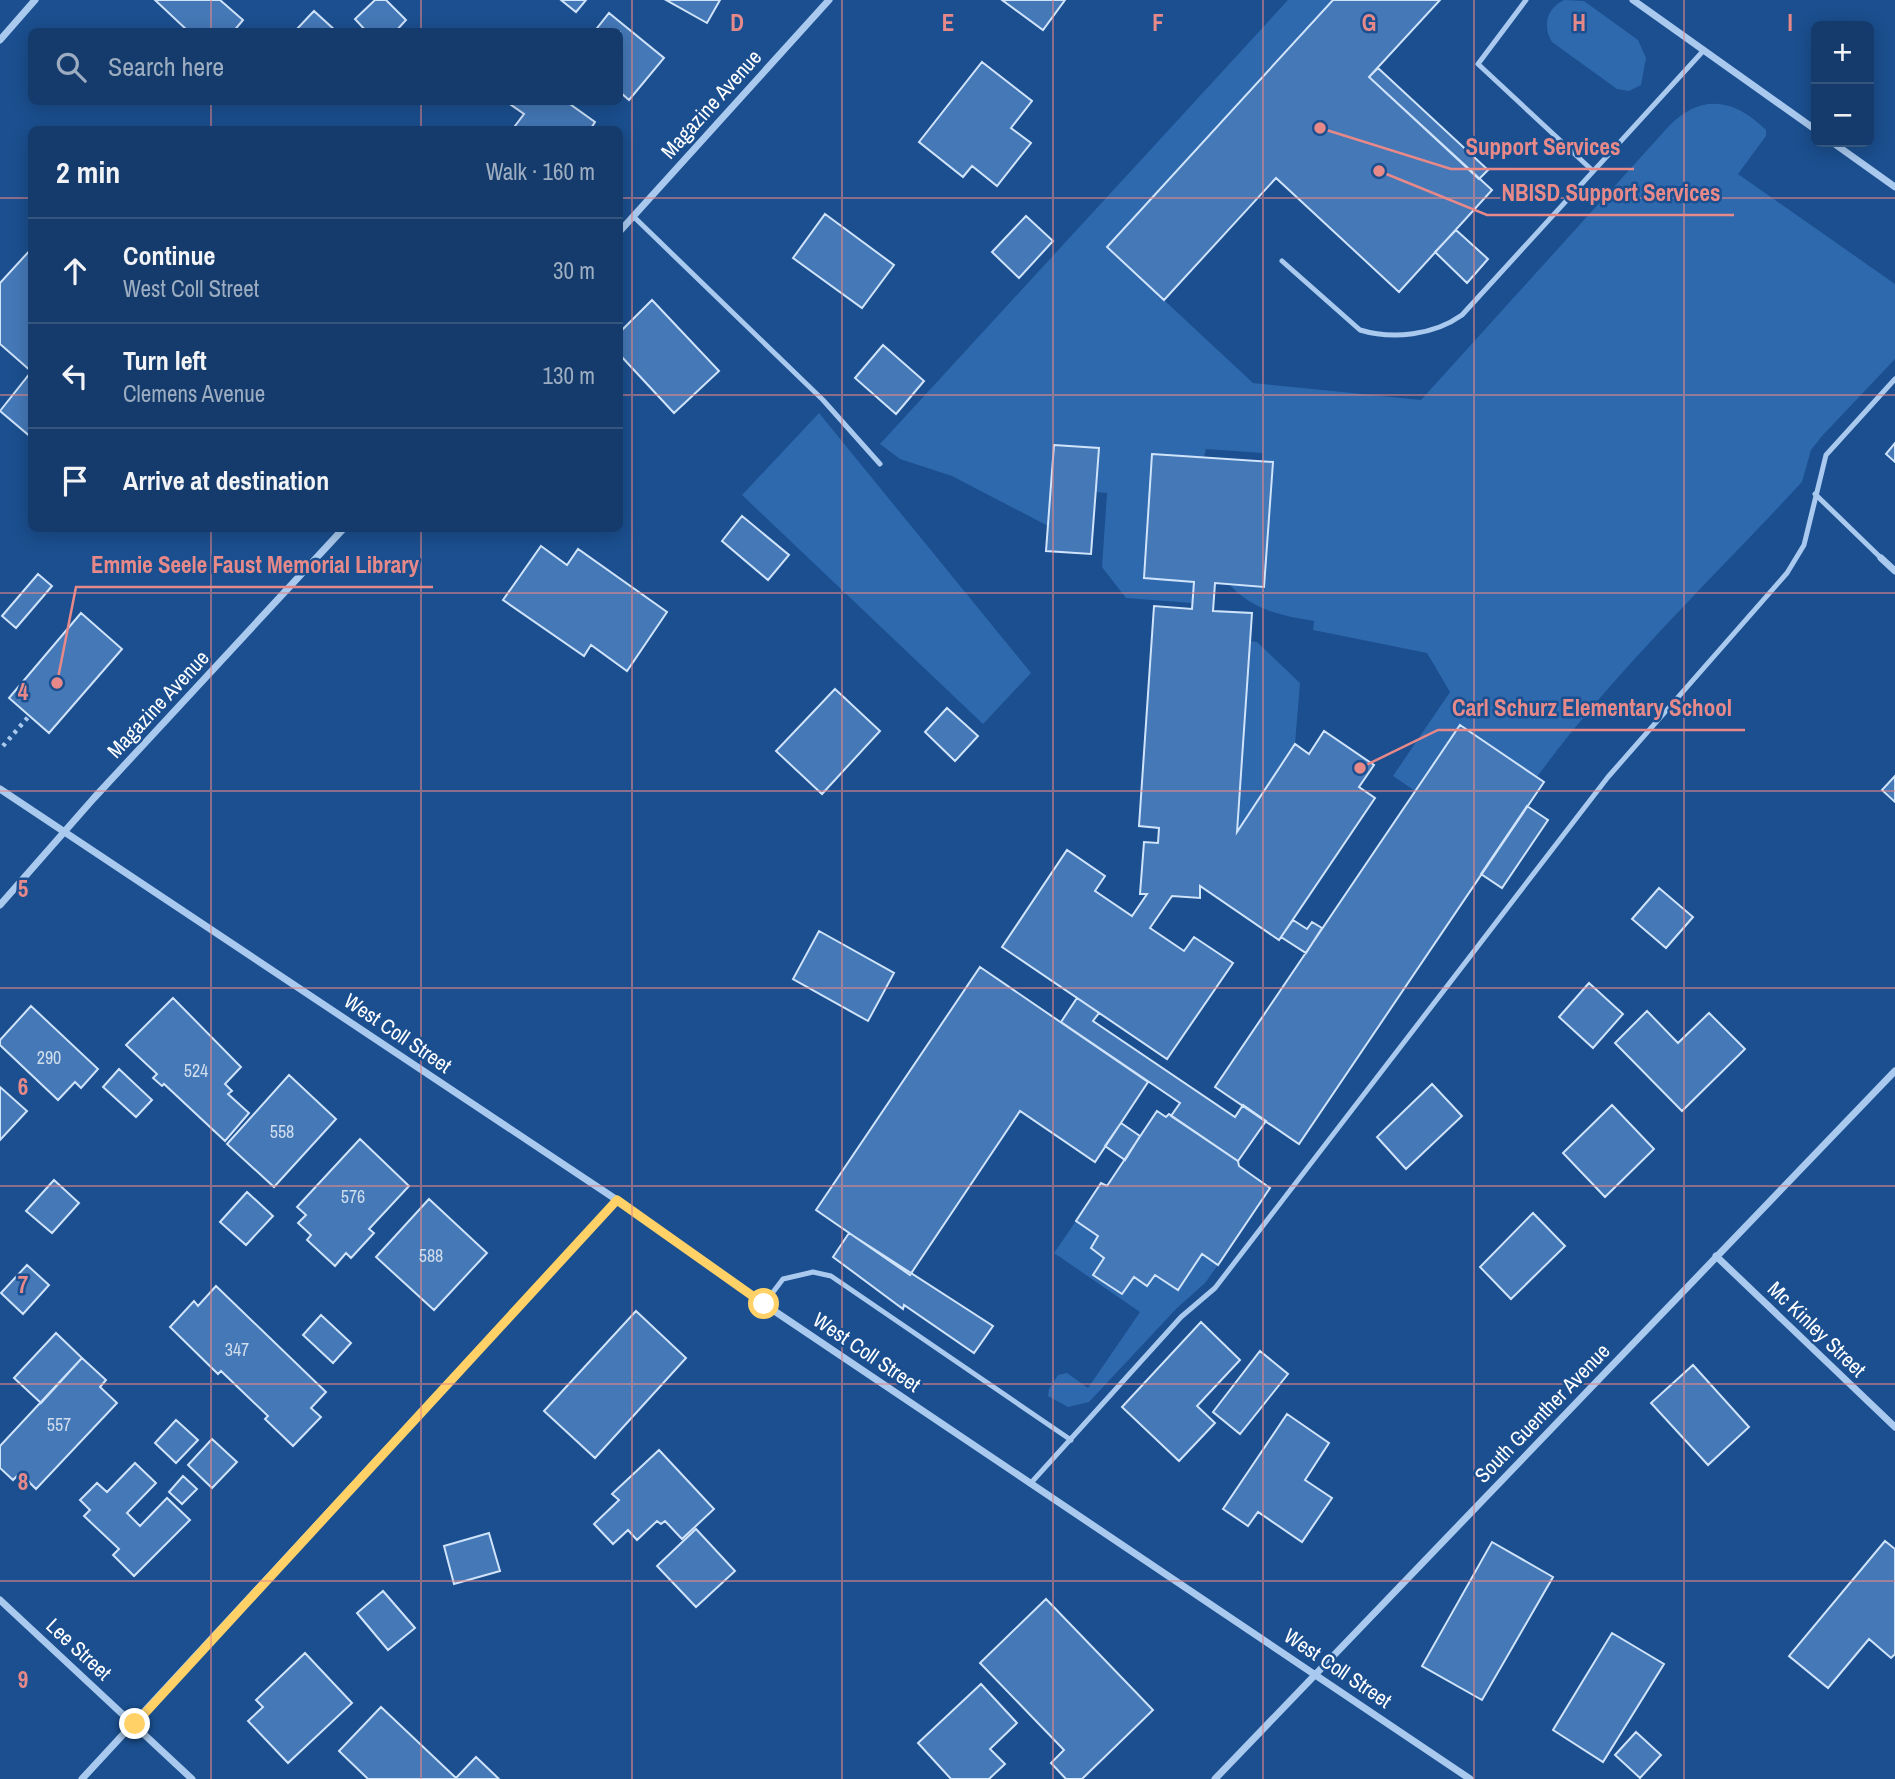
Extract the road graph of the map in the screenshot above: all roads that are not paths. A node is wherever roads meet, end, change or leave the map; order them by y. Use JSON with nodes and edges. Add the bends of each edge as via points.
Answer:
{"nodes":[{"id":1,"x":36,"y":0,"type":"edge"},
{"id":2,"x":829,"y":0,"type":"edge"},
{"id":3,"x":1526,"y":0,"type":"edge"},
{"id":4,"x":1633,"y":0,"type":"edge"},
{"id":5,"x":0,"y":40,"type":"edge"},
{"id":6,"x":1704,"y":50,"type":"junction"},
{"id":7,"x":1811,"y":126,"type":"edge"},
{"id":8,"x":1839,"y":147,"type":"edge"},
{"id":9,"x":1593,"y":171,"type":"junction"},
{"id":10,"x":1895,"y":187,"type":"edge"},
{"id":11,"x":634,"y":216,"type":"junction"},
{"id":12,"x":623,"y":228,"type":"edge"},
{"id":13,"x":1282,"y":261,"type":"dead end"},
{"id":14,"x":1895,"y":379,"type":"edge"},
{"id":15,"x":880,"y":464,"type":"dead end"},
{"id":16,"x":1815,"y":494,"type":"junction"},
{"id":17,"x":340,"y":532,"type":"edge"},
{"id":18,"x":1881,"y":558,"type":"joint"},
{"id":19,"x":1895,"y":571,"type":"edge"},
{"id":20,"x":0,"y":789,"type":"edge"},
{"id":21,"x":65,"y":833,"type":"junction"},
{"id":22,"x":0,"y":905,"type":"edge"},
{"id":23,"x":1895,"y":1071,"type":"edge"},
{"id":24,"x":617,"y":1200,"type":"junction"},
{"id":25,"x":1716,"y":1256,"type":"junction"},
{"id":26,"x":764,"y":1304,"type":"junction"},
{"id":27,"x":1895,"y":1427,"type":"edge"},
{"id":28,"x":1070,"y":1440,"type":"junction"},
{"id":29,"x":1030,"y":1484,"type":"junction"},
{"id":30,"x":0,"y":1600,"type":"edge"},
{"id":31,"x":1318,"y":1675,"type":"junction"},
{"id":32,"x":135,"y":1724,"type":"junction"},
{"id":33,"x":82,"y":1779,"type":"edge"},
{"id":34,"x":192,"y":1779,"type":"edge"},
{"id":35,"x":1215,"y":1779,"type":"edge"},
{"id":36,"x":1470,"y":1779,"type":"edge"}],
"edges":[{"from":1,"to":5,"type":"street"},
{"from":2,"to":11,"type":"street","name":"Magazine Avenue"},
{"from":3,"to":9,"type":"lane","via":[[1478,64]]},
{"from":4,"to":6,"type":"street"},
{"from":6,"to":7,"type":"street"},
{"from":6,"to":9,"type":"lane"},
{"from":8,"to":10,"type":"street"},
{"from":9,"to":13,"type":"lane","via":[[1462,315],[1437,330],[1371,334],[1360,330]]},
{"from":11,"to":12,"type":"street","name":"Magazine Avenue"},
{"from":11,"to":15,"type":"lane","via":[[823,400]]},
{"from":14,"to":16,"type":"lane","via":[[1832,446],[1821,465]]},
{"from":16,"to":18,"type":"lane"},
{"from":16,"to":28,"type":"lane","via":[[1804,545],[1787,573],[1608,777],[1215,1288],[1181,1317]]},
{"from":17,"to":21,"type":"street","name":"Magazine Avenue"},
{"from":18,"to":19,"type":"street"},
{"from":20,"to":21,"type":"street","name":"West Coll Street"},
{"from":21,"to":22,"type":"street","name":"Magazine Avenue"},
{"from":21,"to":24,"type":"street","name":"West Coll Street"},
{"from":23,"to":25,"type":"street","name":"South Guenther Avenue"},
{"from":24,"to":26,"type":"street","name":"West Coll Street"},
{"from":24,"to":32,"type":"street"},
{"from":25,"to":27,"type":"street","name":"Mc Kinley Street"},
{"from":25,"to":31,"type":"street","name":"South Guenther Avenue"},
{"from":26,"to":28,"type":"lane","via":[[783,1279],[813,1272],[831,1276]]},
{"from":26,"to":29,"type":"street","name":"West Coll Street"},
{"from":28,"to":29,"type":"lane"},
{"from":29,"to":31,"type":"street","name":"West Coll Street"},
{"from":30,"to":32,"type":"street","name":"Lee Street"},
{"from":31,"to":35,"type":"street","name":"South Guenther Avenue"},
{"from":31,"to":36,"type":"street","name":"West Coll Street"},
{"from":32,"to":33,"type":"street"},
{"from":32,"to":34,"type":"street","name":"Lee Street"}]}
